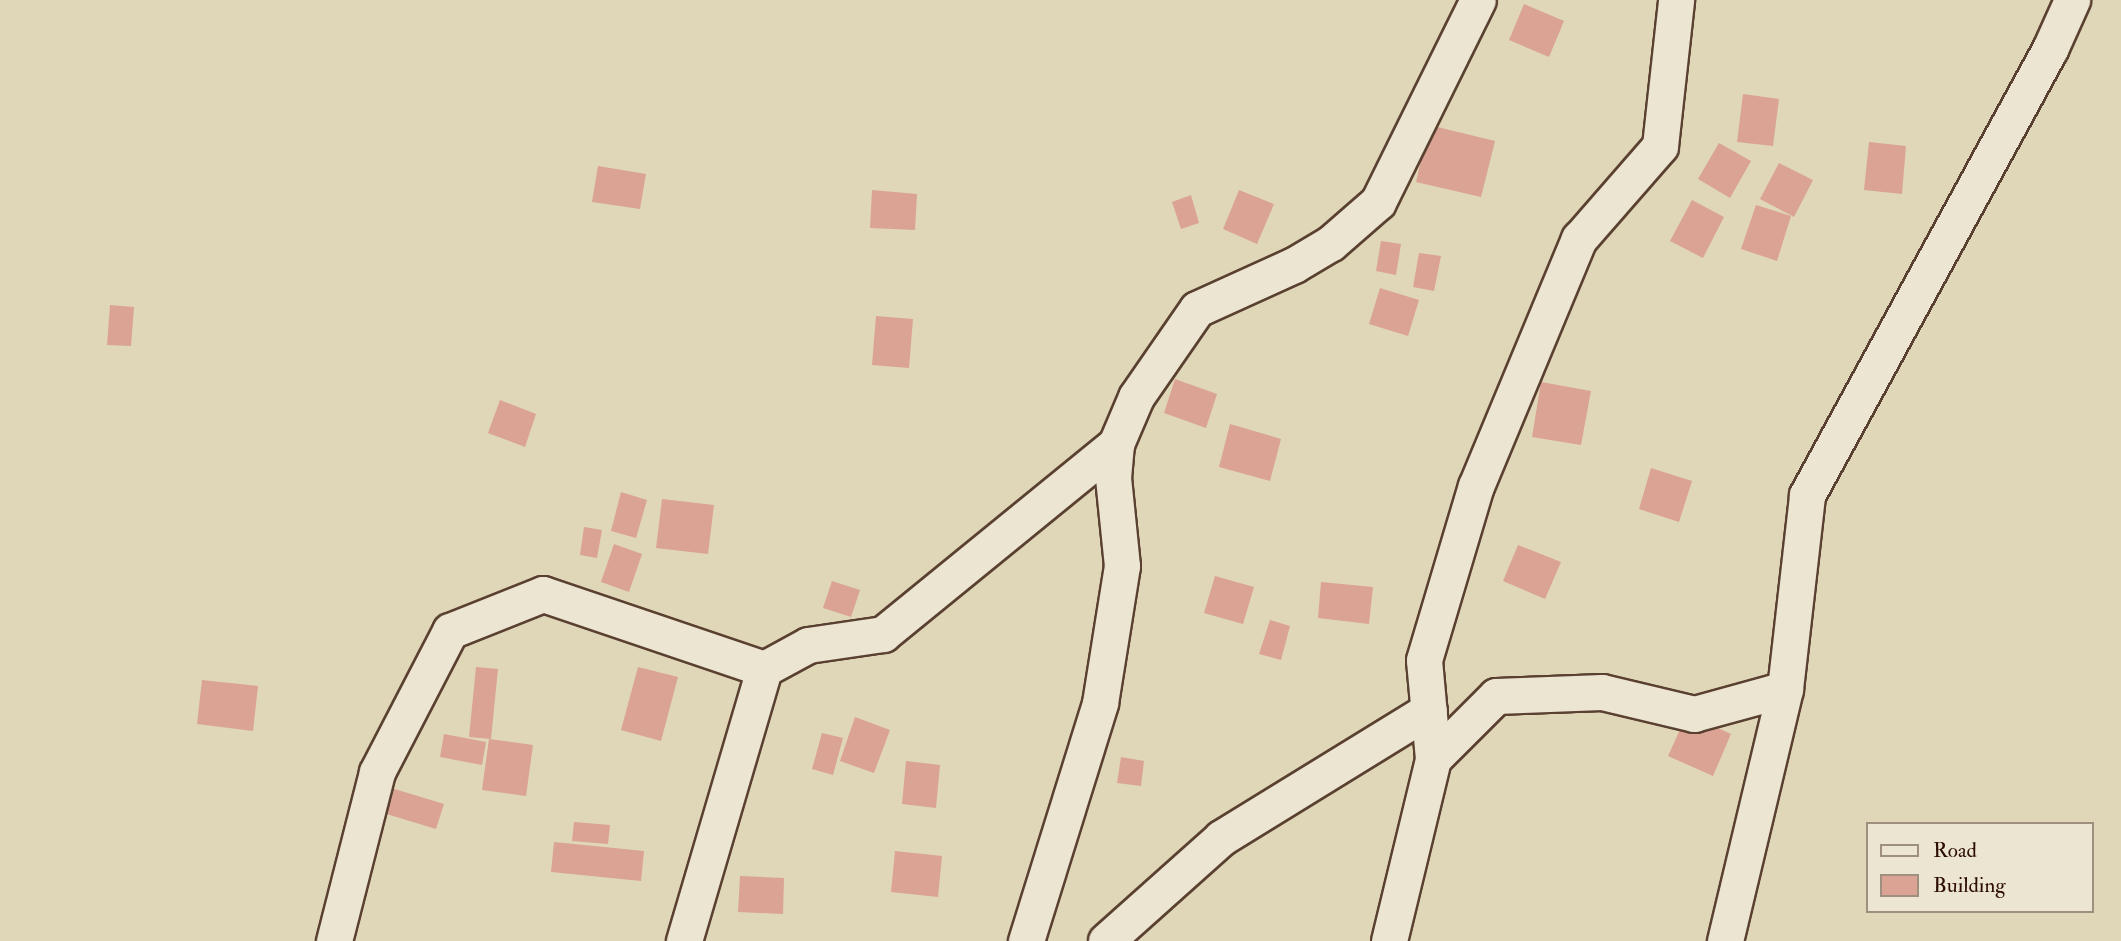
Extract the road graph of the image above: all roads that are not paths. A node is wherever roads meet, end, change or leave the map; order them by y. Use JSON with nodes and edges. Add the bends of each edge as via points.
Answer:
{"nodes":[{"id":1,"x":1478,"y":0,"type":"edge"},
{"id":2,"x":1676,"y":0,"type":"edge"},
{"id":3,"x":2072,"y":0,"type":"edge"},
{"id":4,"x":1116,"y":444,"type":"junction"},
{"id":5,"x":764,"y":669,"type":"junction"},
{"id":6,"x":1785,"y":689,"type":"junction"},
{"id":7,"x":1429,"y":710,"type":"junction"},
{"id":8,"x":1433,"y":759,"type":"junction"},
{"id":9,"x":334,"y":941,"type":"edge"},
{"id":10,"x":684,"y":941,"type":"edge"},
{"id":11,"x":1026,"y":941,"type":"edge"},
{"id":12,"x":1106,"y":941,"type":"edge"},
{"id":13,"x":1389,"y":941,"type":"edge"},
{"id":14,"x":1725,"y":941,"type":"edge"}],
"edges":[{"from":1,"to":4,"type":"street","via":[[1378,202],[1331,243],[1294,265],[1197,309],[1136,397]]},
{"from":2,"to":7,"type":"street","via":[[1660,146],[1579,239],[1476,486],[1424,660]]},
{"from":3,"to":6,"type":"street","via":[[2050,49],[1807,495]]},
{"from":4,"to":5,"type":"street","via":[[883,634],[808,645]]},
{"from":4,"to":11,"type":"street","via":[[1113,478],[1122,566],[1100,703]]},
{"from":5,"to":9,"type":"street","via":[[542,594],[450,631],[377,772]]},
{"from":5,"to":10,"type":"street"},
{"from":6,"to":8,"type":"street","via":[[1694,714],[1602,692],[1496,696]]},
{"from":6,"to":14,"type":"street"},
{"from":7,"to":8,"type":"street"},
{"from":7,"to":12,"type":"street","via":[[1220,838]]},
{"from":8,"to":13,"type":"street"}]}
